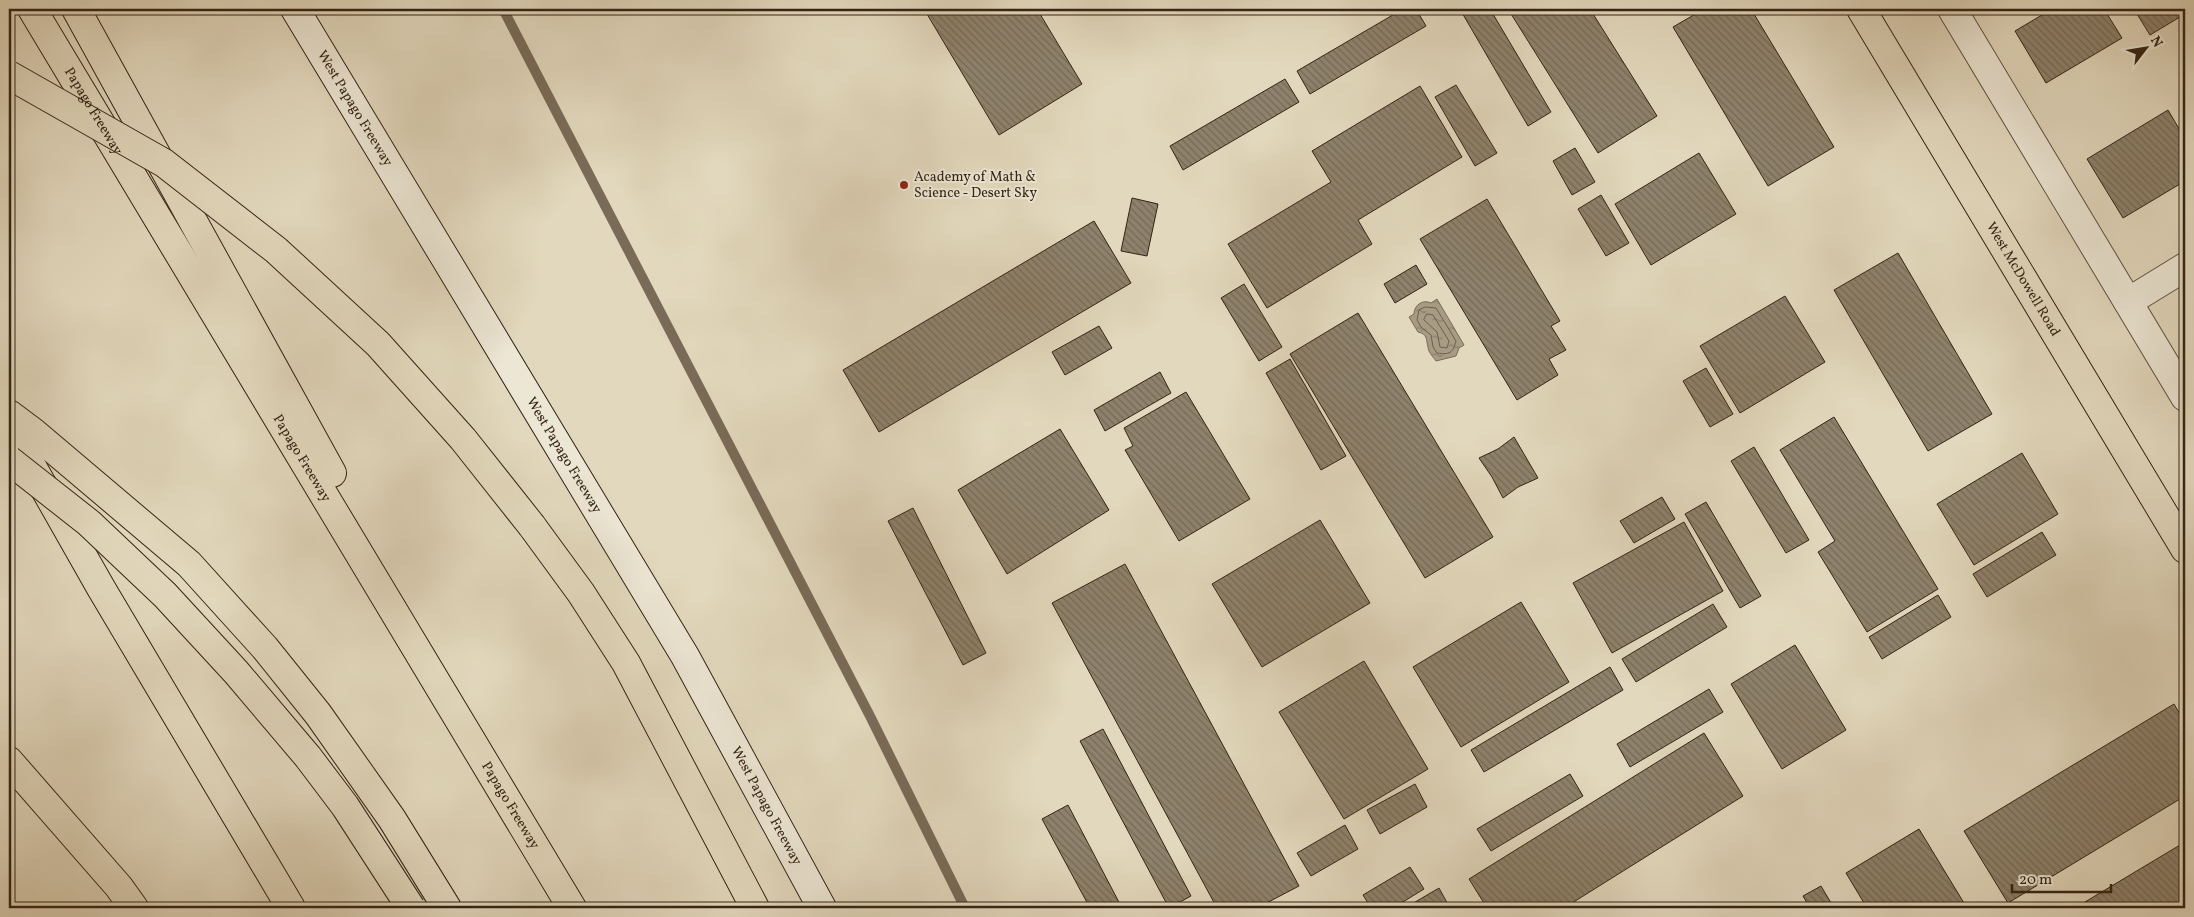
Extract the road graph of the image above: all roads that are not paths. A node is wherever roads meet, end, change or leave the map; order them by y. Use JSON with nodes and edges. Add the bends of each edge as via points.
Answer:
{"nodes":[{"id":1,"x":32,"y":9,"type":"edge"},
{"id":2,"x":76,"y":9,"type":"edge"},
{"id":3,"x":295,"y":9,"type":"edge"},
{"id":4,"x":1861,"y":9,"type":"edge"},
{"id":5,"x":1952,"y":9,"type":"edge"},
{"id":6,"x":9,"y":76,"type":"edge"},
{"id":7,"x":2185,"y":267,"type":"edge"},
{"id":8,"x":2128,"y":302,"type":"junction"},
{"id":9,"x":2185,"y":397,"type":"edge"},
{"id":10,"x":9,"y":414,"type":"edge"},
{"id":11,"x":9,"y":426,"type":"edge"},
{"id":12,"x":9,"y":460,"type":"edge"},
{"id":13,"x":2185,"y":549,"type":"edge"},
{"id":14,"x":9,"y":761,"type":"edge"},
{"id":15,"x":568,"y":901,"type":"edge"},
{"id":16,"x":134,"y":908,"type":"edge"},
{"id":17,"x":291,"y":908,"type":"edge"},
{"id":18,"x":411,"y":908,"type":"edge"},
{"id":19,"x":447,"y":908,"type":"edge"},
{"id":20,"x":755,"y":908,"type":"edge"},
{"id":21,"x":822,"y":908,"type":"edge"}],
"edges":[{"from":1,"to":15,"type":"main road","name":"Papago Freeway"},
{"from":2,"to":15,"type":"main road"},
{"from":3,"to":21,"type":"main road","name":"West Papago Freeway","via":[[685,656]]},
{"from":4,"to":13,"type":"main road","name":"West McDowell Road"},
{"from":5,"to":8,"type":"main road"},
{"from":6,"to":20,"type":"main road","bridge":true,"via":[[164,163],[276,250],[378,344],[463,439],[581,593],[626,663]]},
{"from":7,"to":8,"type":"main road"},
{"from":8,"to":9,"type":"main road"},
{"from":10,"to":19,"type":"main road","via":[[189,564],[265,648],[318,714],[370,788]]},
{"from":11,"to":17,"type":"main road"},
{"from":12,"to":18,"type":"main road","bridge":true,"via":[[89,523],[165,595],[236,672],[345,806]]},
{"from":14,"to":16,"type":"main road"}]}
